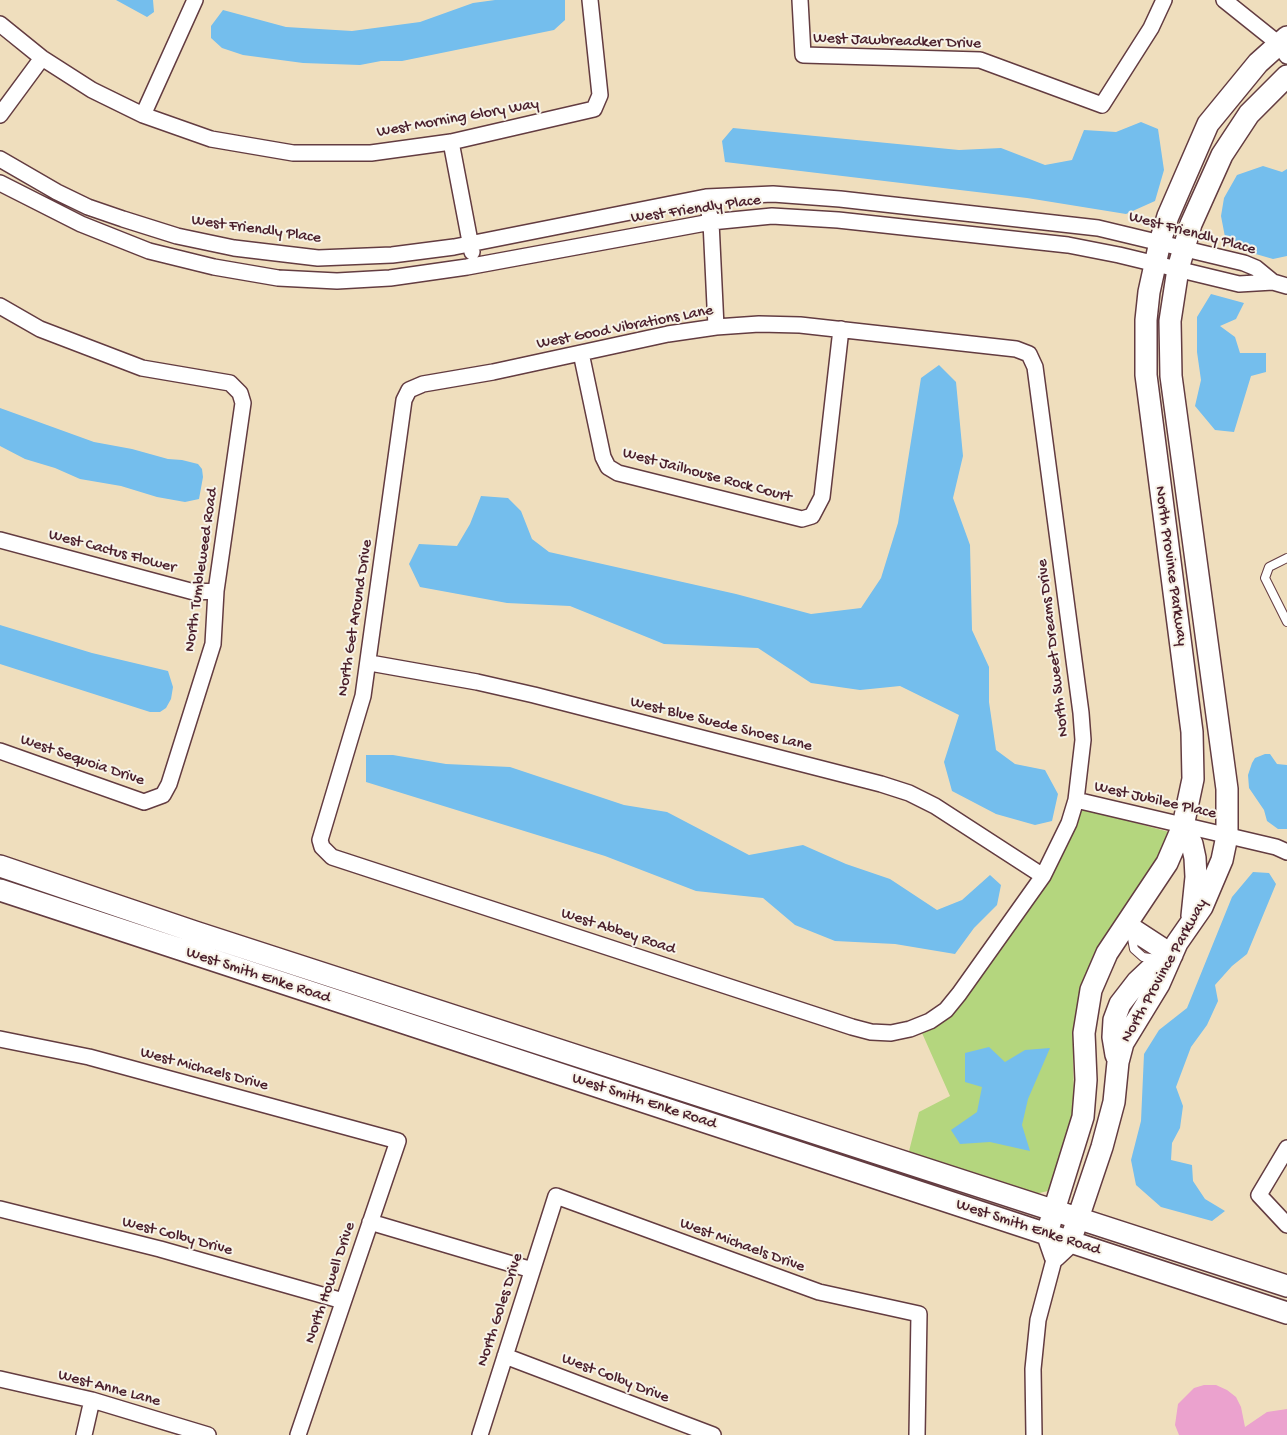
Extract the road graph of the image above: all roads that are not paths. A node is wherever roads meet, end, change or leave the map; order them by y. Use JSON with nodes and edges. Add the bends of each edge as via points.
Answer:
{"nodes":[{"id":1,"x":195,"y":0,"type":"edge"},
{"id":2,"x":590,"y":0,"type":"edge"},
{"id":3,"x":800,"y":0,"type":"edge"},
{"id":4,"x":1164,"y":0,"type":"edge"},
{"id":5,"x":1224,"y":0,"type":"edge"},
{"id":6,"x":0,"y":24,"type":"edge"},
{"id":7,"x":1284,"y":46,"type":"edge"},
{"id":8,"x":42,"y":58,"type":"junction"},
{"id":9,"x":1287,"y":76,"type":"edge"},
{"id":10,"x":0,"y":115,"type":"edge"},
{"id":11,"x":142,"y":115,"type":"junction"},
{"id":12,"x":451,"y":142,"type":"junction"},
{"id":13,"x":0,"y":159,"type":"edge"},
{"id":14,"x":0,"y":183,"type":"edge"},
{"id":15,"x":706,"y":198,"type":"junction"},
{"id":16,"x":711,"y":222,"type":"junction"},
{"id":17,"x":1160,"y":242,"type":"junction"},
{"id":18,"x":471,"y":244,"type":"junction"},
{"id":19,"x":1184,"y":248,"type":"junction"},
{"id":20,"x":1155,"y":263,"type":"junction"},
{"id":21,"x":474,"y":266,"type":"junction"},
{"id":22,"x":1178,"y":269,"type":"junction"},
{"id":23,"x":1280,"y":284,"type":"edge"},
{"id":24,"x":0,"y":306,"type":"edge"},
{"id":25,"x":716,"y":327,"type":"junction"},
{"id":26,"x":841,"y":329,"type":"junction"},
{"id":27,"x":580,"y":354,"type":"junction"},
{"id":28,"x":1029,"y":354,"type":"joint"},
{"id":29,"x":409,"y":390,"type":"joint"},
{"id":30,"x":0,"y":540,"type":"edge"},
{"id":31,"x":1287,"y":558,"type":"edge"},
{"id":32,"x":216,"y":590,"type":"junction"},
{"id":33,"x":1287,"y":622,"type":"edge"},
{"id":34,"x":370,"y":663,"type":"junction"},
{"id":35,"x":1190,"y":712,"type":"junction"},
{"id":36,"x":0,"y":751,"type":"edge"},
{"id":37,"x":153,"y":798,"type":"joint"},
{"id":38,"x":1076,"y":800,"type":"junction"},
{"id":39,"x":1182,"y":826,"type":"junction"},
{"id":40,"x":1227,"y":836,"type":"junction"},
{"id":41,"x":322,"y":847,"type":"joint"},
{"id":42,"x":1287,"y":852,"type":"edge"},
{"id":43,"x":0,"y":866,"type":"edge"},
{"id":44,"x":1043,"y":876,"type":"junction"},
{"id":45,"x":0,"y":890,"type":"edge"},
{"id":46,"x":1129,"y":926,"type":"junction"},
{"id":47,"x":1187,"y":930,"type":"junction"},
{"id":48,"x":1167,"y":958,"type":"junction"},
{"id":49,"x":910,"y":1029,"type":"joint"},
{"id":50,"x":0,"y":1039,"type":"edge"},
{"id":51,"x":398,"y":1141,"type":"joint"},
{"id":52,"x":1287,"y":1148,"type":"edge"},
{"id":53,"x":556,"y":1196,"type":"joint"},
{"id":54,"x":0,"y":1209,"type":"edge"},
{"id":55,"x":1053,"y":1211,"type":"junction"},
{"id":56,"x":1078,"y":1218,"type":"junction"},
{"id":57,"x":370,"y":1222,"type":"junction"},
{"id":58,"x":1287,"y":1225,"type":"edge"},
{"id":59,"x":1047,"y":1233,"type":"junction"},
{"id":60,"x":1063,"y":1249,"type":"junction"},
{"id":61,"x":532,"y":1270,"type":"junction"},
{"id":62,"x":1287,"y":1286,"type":"edge"},
{"id":63,"x":343,"y":1301,"type":"junction"},
{"id":64,"x":1287,"y":1313,"type":"edge"},
{"id":65,"x":506,"y":1356,"type":"junction"},
{"id":66,"x":0,"y":1379,"type":"edge"},
{"id":67,"x":92,"y":1400,"type":"junction"},
{"id":68,"x":84,"y":1435,"type":"edge"},
{"id":69,"x":208,"y":1435,"type":"edge"},
{"id":70,"x":298,"y":1435,"type":"edge"},
{"id":71,"x":480,"y":1435,"type":"edge"},
{"id":72,"x":713,"y":1435,"type":"edge"},
{"id":73,"x":917,"y":1435,"type":"edge"},
{"id":74,"x":1034,"y":1435,"type":"edge"}],
"edges":[{"from":1,"to":11,"type":"street"},
{"from":2,"to":12,"type":"street","name":"West Morning Glory Way","via":[[600,95],[594,109]]},
{"from":3,"to":4,"type":"street","name":"West Jawbreadker Drive","via":[[803,55],[980,60],[1102,105],[1151,28]]},
{"from":5,"to":7,"type":"street"},
{"from":6,"to":8,"type":"street","name":"West Morning Glory Way"},
{"from":7,"to":17,"type":"street","name":"North Province Parkway","via":[[1258,63],[1208,124]]},
{"from":8,"to":10,"type":"street"},
{"from":8,"to":11,"type":"street","name":"West Morning Glory Way","via":[[92,90]]},
{"from":9,"to":19,"type":"street","name":"North Province Parkway","via":[[1249,114],[1222,155],[1191,224]]},
{"from":11,"to":12,"type":"street","name":"West Morning Glory Way","via":[[211,139],[293,153],[371,153]]},
{"from":12,"to":18,"type":"street"},
{"from":13,"to":18,"type":"street","name":"West Friendly Place","via":[[88,207],[177,236],[234,248],[318,258],[392,255]]},
{"from":14,"to":21,"type":"street","name":"West Friendly Place","via":[[81,224],[149,251],[214,267],[278,278],[337,280],[390,278]]},
{"from":15,"to":16,"type":"street"},
{"from":15,"to":17,"type":"street","name":"West Friendly Place","via":[[773,194],[840,199],[1070,224]]},
{"from":15,"to":18,"type":"street","name":"West Friendly Place"},
{"from":16,"to":20,"type":"street","name":"West Friendly Place","via":[[772,216],[829,219],[1068,245]]},
{"from":16,"to":21,"type":"street","name":"West Friendly Place"},
{"from":16,"to":25,"type":"street"},
{"from":17,"to":19,"type":"street","name":"West Friendly Place"},
{"from":17,"to":20,"type":"street","name":"North Province Parkway"},
{"from":18,"to":21,"type":"street"},
{"from":19,"to":22,"type":"street","name":"North Province Parkway"},
{"from":19,"to":23,"type":"street","name":"West Friendly Place","via":[[1244,263]]},
{"from":20,"to":22,"type":"street","name":"West Friendly Place"},
{"from":20,"to":35,"type":"street","name":"North Province Parkway","via":[[1146,320],[1146,375]]},
{"from":22,"to":23,"type":"street","name":"West Friendly Place","via":[[1239,284]]},
{"from":22,"to":40,"type":"street","name":"North Province Parkway","via":[[1170,321],[1171,376],[1227,789]]},
{"from":24,"to":32,"type":"street","name":"North Tumbleweed Road","via":[[40,329],[142,368],[230,383],[240,393],[243,403]]},
{"from":25,"to":26,"type":"street","name":"West Good Vibrations Lane","via":[[759,324]]},
{"from":25,"to":27,"type":"street","name":"West Good Vibrations Lane"},
{"from":26,"to":27,"type":"street","name":"West Jailhouse Rock Court","via":[[822,497],[812,516],[802,519],[618,473],[608,467]]},
{"from":26,"to":28,"type":"street","name":"West Good Vibrations Lane","via":[[1016,349]]},
{"from":27,"to":29,"type":"street","name":"West Good Vibrations Lane","via":[[423,384]]},
{"from":28,"to":38,"type":"street","name":"North Sweet Dreams Drive","via":[[1035,367],[1081,713],[1083,740]]},
{"from":29,"to":34,"type":"street","name":"North Get Around Drive","via":[[404,400]]},
{"from":30,"to":32,"type":"street","name":"West Cactus Flower","via":[[194,592]]},
{"from":31,"to":33,"type":"lane","via":[[1269,568],[1265,578]]},
{"from":32,"to":37,"type":"street","name":"North Tumbleweed Road","via":[[213,644],[169,784],[163,795]]},
{"from":34,"to":41,"type":"street","name":"North Get Around Drive","via":[[355,727],[320,832]]},
{"from":34,"to":44,"type":"street","name":"West Blue Suede Shoes Lane","via":[[505,688],[881,784],[935,806]]},
{"from":35,"to":39,"type":"street","name":"North Province Parkway","via":[[1193,779]]},
{"from":35,"to":40,"type":"street","via":[[1211,773],[1217,824]]},
{"from":36,"to":37,"type":"street","name":"West Sequoia Drive","via":[[144,802]]},
{"from":38,"to":39,"type":"street","name":"West Jubilee Place"},
{"from":38,"to":44,"type":"street","name":"North Sweet Dreams Drive","via":[[1069,823]]},
{"from":39,"to":40,"type":"street","name":"West Jubilee Place"},
{"from":39,"to":46,"type":"street","name":"North Province Parkway","via":[[1156,882]]},
{"from":39,"to":47,"type":"street","via":[[1192,844],[1196,877],[1193,911]]},
{"from":40,"to":42,"type":"street","name":"West Jubilee Place"},
{"from":40,"to":47,"type":"street","name":"North Province Parkway","via":[[1213,885]]},
{"from":41,"to":49,"type":"street","name":"West Abbey Road","via":[[332,857],[852,1027],[871,1032]]},
{"from":43,"to":55,"type":"street","name":"West Smith Enke Road"},
{"from":44,"to":49,"type":"street","name":"North Sweet Dreams Drive","via":[[950,1005],[930,1021]]},
{"from":45,"to":59,"type":"street","name":"West Smith Enke Road"},
{"from":46,"to":48,"type":"street"},
{"from":46,"to":55,"type":"street","name":"North Province Parkway","via":[[1107,953],[1091,990],[1084,1033],[1086,1080],[1083,1118]]},
{"from":47,"to":48,"type":"street","name":"North Province Parkway"},
{"from":48,"to":56,"type":"street","name":"North Province Parkway","via":[[1159,984],[1123,1043],[1109,1125]]},
{"from":50,"to":51,"type":"street","name":"West Michaels Drive","via":[[89,1057]]},
{"from":51,"to":57,"type":"street","name":"North Howell Drive"},
{"from":52,"to":58,"type":"street","via":[[1259,1195]]},
{"from":53,"to":61,"type":"street","name":"North Goles Drive"},
{"from":53,"to":73,"type":"street","name":"West Michaels Drive","via":[[819,1292],[919,1314]]},
{"from":54,"to":63,"type":"street","name":"West Colby Drive","via":[[160,1249]]},
{"from":55,"to":56,"type":"street","name":"West Smith Enke Road"},
{"from":55,"to":59,"type":"street","name":"North Province Parkway"},
{"from":56,"to":60,"type":"street","name":"North Province Parkway"},
{"from":56,"to":62,"type":"street","name":"West Smith Enke Road"},
{"from":57,"to":61,"type":"street"},
{"from":57,"to":63,"type":"street","name":"North Howell Drive"},
{"from":59,"to":60,"type":"street"},
{"from":60,"to":64,"type":"street","name":"West Smith Enke Road"},
{"from":60,"to":74,"type":"street","via":[[1038,1320],[1033,1369]]},
{"from":61,"to":65,"type":"street","name":"North Goles Drive"},
{"from":63,"to":70,"type":"street","name":"North Howell Drive"},
{"from":65,"to":71,"type":"street","name":"North Goles Drive"},
{"from":65,"to":72,"type":"street","name":"West Colby Drive"},
{"from":66,"to":67,"type":"street","name":"West Anne Lane"},
{"from":67,"to":68,"type":"street"},
{"from":67,"to":69,"type":"street","name":"West Anne Lane"}]}
